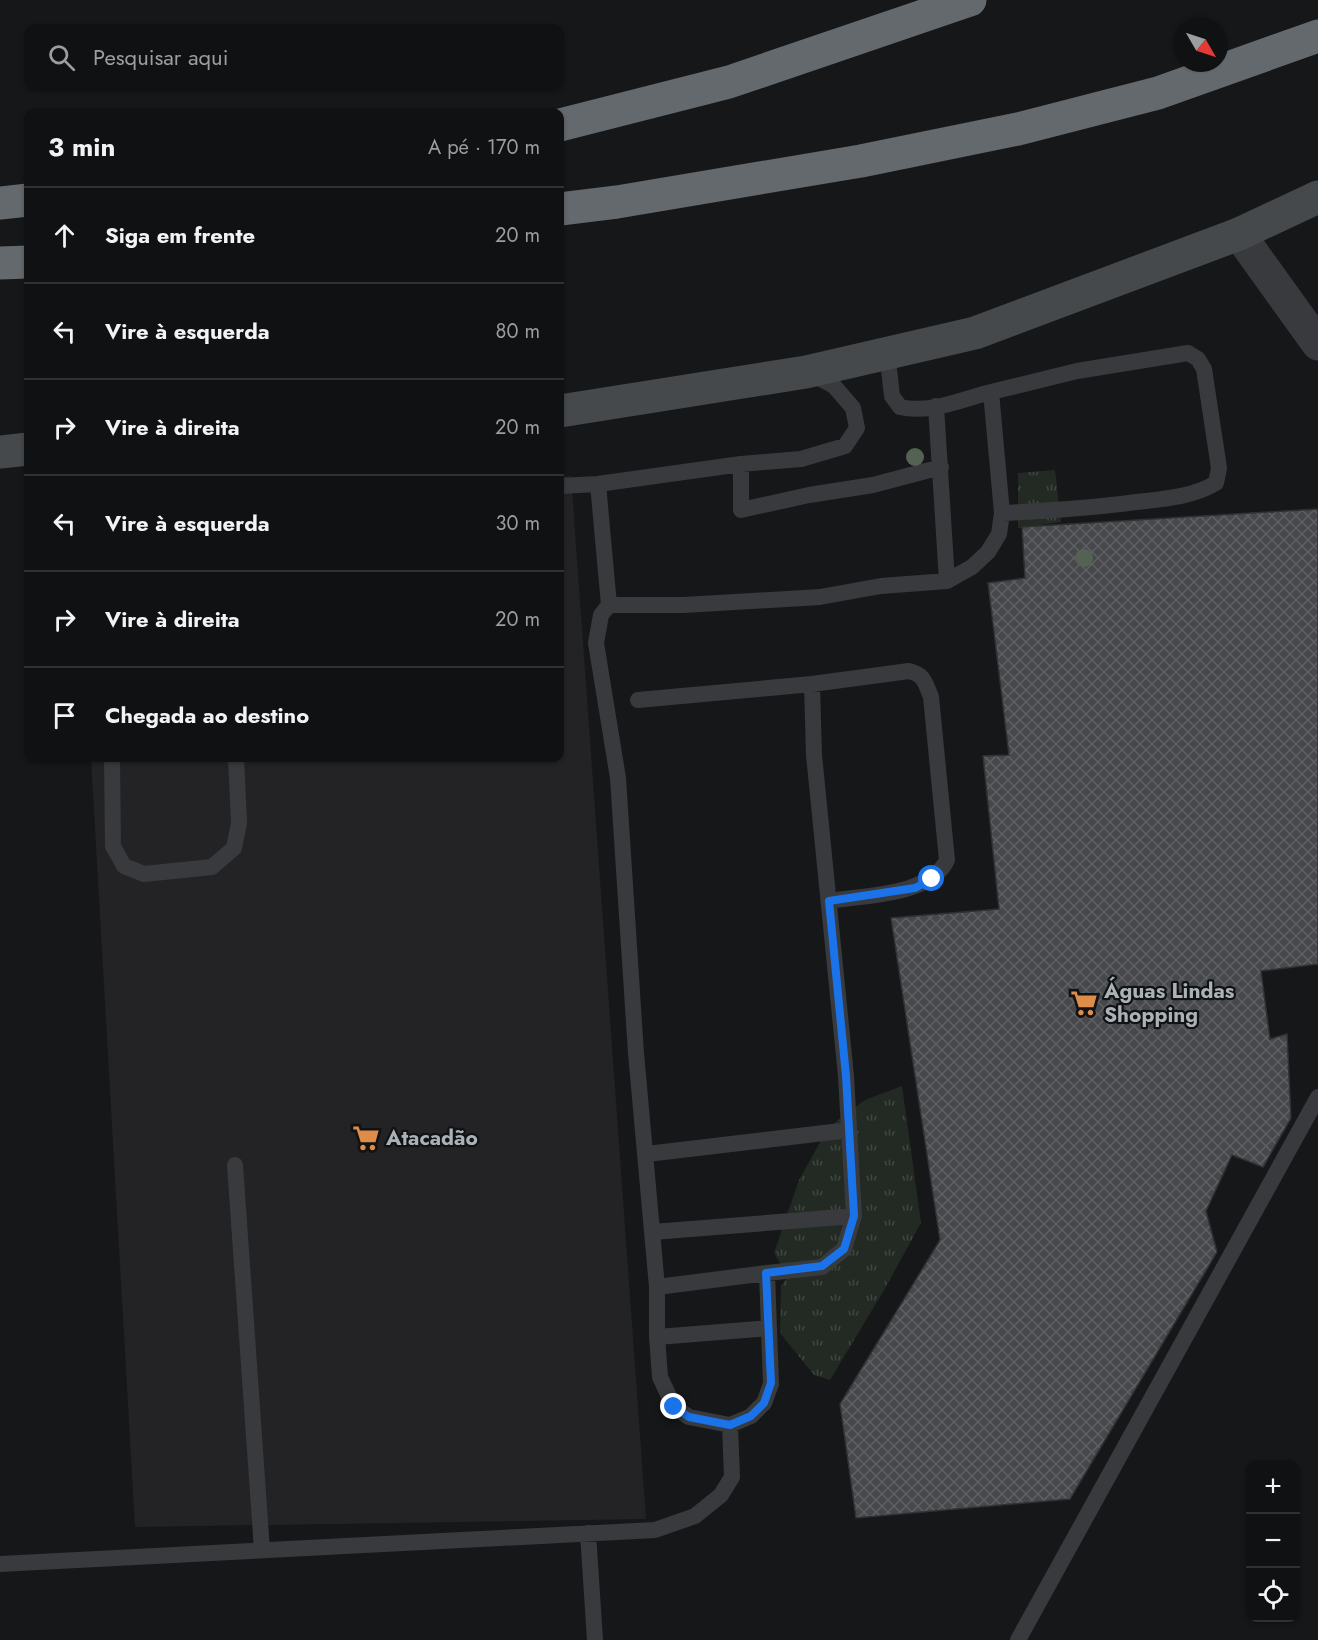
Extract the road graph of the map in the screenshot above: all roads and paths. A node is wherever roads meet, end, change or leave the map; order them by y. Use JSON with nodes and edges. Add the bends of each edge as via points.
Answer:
{"nodes":[{"id":1,"x":970,"y":0,"type":"edge"},
{"id":2,"x":1318,"y":36,"type":"edge"},
{"id":3,"x":564,"y":124,"type":"edge"},
{"id":4,"x":1318,"y":197,"type":"edge"},
{"id":5,"x":24,"y":200,"type":"edge"},
{"id":6,"x":0,"y":203,"type":"edge"},
{"id":7,"x":564,"y":209,"type":"edge"},
{"id":8,"x":1239,"y":234,"type":"junction"},
{"id":9,"x":24,"y":262,"type":"edge"},
{"id":10,"x":0,"y":263,"type":"edge"},
{"id":11,"x":1318,"y":344,"type":"edge"},
{"id":12,"x":887,"y":351,"type":"junction"},
{"id":13,"x":806,"y":372,"type":"junction"},
{"id":14,"x":991,"y":392,"type":"junction"},
{"id":15,"x":936,"y":406,"type":"junction"},
{"id":16,"x":564,"y":410,"type":"edge"},
{"id":17,"x":24,"y":449,"type":"edge"},
{"id":18,"x":0,"y":452,"type":"edge"},
{"id":19,"x":741,"y":464,"type":"junction"},
{"id":20,"x":941,"y":467,"type":"junction"},
{"id":21,"x":598,"y":484,"type":"junction"},
{"id":22,"x":564,"y":486,"type":"edge"},
{"id":23,"x":1002,"y":513,"type":"junction"},
{"id":24,"x":947,"y":581,"type":"junction"},
{"id":25,"x":609,"y":605,"type":"junction"},
{"id":26,"x":812,"y":684,"type":"junction"},
{"id":27,"x":638,"y":700,"type":"dead end"},
{"id":28,"x":112,"y":762,"type":"edge"},
{"id":29,"x":236,"y":762,"type":"edge"},
{"id":30,"x":829,"y":901,"type":"junction"},
{"id":31,"x":1318,"y":1097,"type":"edge"},
{"id":32,"x":849,"y":1130,"type":"junction"},
{"id":33,"x":646,"y":1154,"type":"junction"},
{"id":34,"x":235,"y":1165,"type":"dead end"},
{"id":35,"x":854,"y":1216,"type":"junction"},
{"id":36,"x":653,"y":1232,"type":"junction"},
{"id":37,"x":766,"y":1273,"type":"junction"},
{"id":38,"x":657,"y":1287,"type":"junction"},
{"id":39,"x":769,"y":1328,"type":"junction"},
{"id":40,"x":657,"y":1337,"type":"junction"},
{"id":41,"x":730,"y":1425,"type":"junction"},
{"id":42,"x":588,"y":1533,"type":"junction"},
{"id":43,"x":262,"y":1550,"type":"junction"},
{"id":44,"x":0,"y":1564,"type":"edge"},
{"id":45,"x":595,"y":1640,"type":"edge"},
{"id":46,"x":1018,"y":1640,"type":"edge"}],
"edges":[{"from":1,"to":3,"type":"highway","via":[[729,82]]},
{"from":2,"to":7,"type":"highway","via":[[1158,93],[1018,129],[861,161]]},
{"from":4,"to":8,"type":"main road"},
{"from":5,"to":6,"type":"highway"},
{"from":8,"to":11,"type":"street"},
{"from":8,"to":12,"type":"main road","via":[[975,333]]},
{"from":9,"to":10,"type":"highway"},
{"from":12,"to":13,"type":"main road"},
{"from":12,"to":15,"type":"lane","via":[[892,396],[900,407],[911,410]]},
{"from":13,"to":16,"type":"main road"},
{"from":13,"to":19,"type":"lane","via":[[834,386],[853,408],[857,428],[845,446],[801,459]]},
{"from":14,"to":15,"type":"lane"},
{"from":14,"to":23,"type":"lane"},
{"from":14,"to":23,"type":"lane","via":[[1077,371],[1188,353],[1204,369],[1219,468],[1216,483],[1202,491],[1081,509]]},
{"from":15,"to":20,"type":"lane"},
{"from":17,"to":18,"type":"main road"},
{"from":19,"to":20,"type":"lane","via":[[741,510],[873,485]]},
{"from":19,"to":21,"type":"lane"},
{"from":20,"to":24,"type":"lane"},
{"from":21,"to":22,"type":"lane"},
{"from":21,"to":25,"type":"lane"},
{"from":23,"to":24,"type":"lane","via":[[999,534],[988,552],[972,567]]},
{"from":24,"to":25,"type":"lane","via":[[752,602]]},
{"from":25,"to":33,"type":"lane","via":[[602,615],[596,643],[618,778]]},
{"from":26,"to":27,"type":"lane"},
{"from":26,"to":30,"type":"lane","via":[[814,755]]},
{"from":26,"to":30,"type":"lane","via":[[909,671],[924,679],[932,697],[947,860],[932,879],[915,888]]},
{"from":28,"to":29,"type":"lane","via":[[113,846],[124,866],[144,874],[213,867],[234,848],[239,823]]},
{"from":30,"to":32,"type":"lane"},
{"from":31,"to":46,"type":"lane"},
{"from":32,"to":33,"type":"lane"},
{"from":32,"to":35,"type":"lane"},
{"from":33,"to":36,"type":"lane"},
{"from":34,"to":43,"type":"lane"},
{"from":35,"to":36,"type":"lane"},
{"from":35,"to":37,"type":"lane","via":[[844,1249],[822,1266]]},
{"from":36,"to":38,"type":"lane"},
{"from":37,"to":38,"type":"lane"},
{"from":37,"to":39,"type":"lane"},
{"from":38,"to":40,"type":"lane"},
{"from":39,"to":40,"type":"lane"},
{"from":39,"to":41,"type":"lane","via":[[771,1383],[764,1403],[751,1416]]},
{"from":40,"to":41,"type":"lane","via":[[660,1377],[674,1407],[689,1417]]},
{"from":41,"to":42,"type":"lane","via":[[732,1477],[721,1495],[695,1516],[655,1530]]},
{"from":42,"to":43,"type":"lane"},
{"from":42,"to":45,"type":"lane"},
{"from":43,"to":44,"type":"lane"}]}
